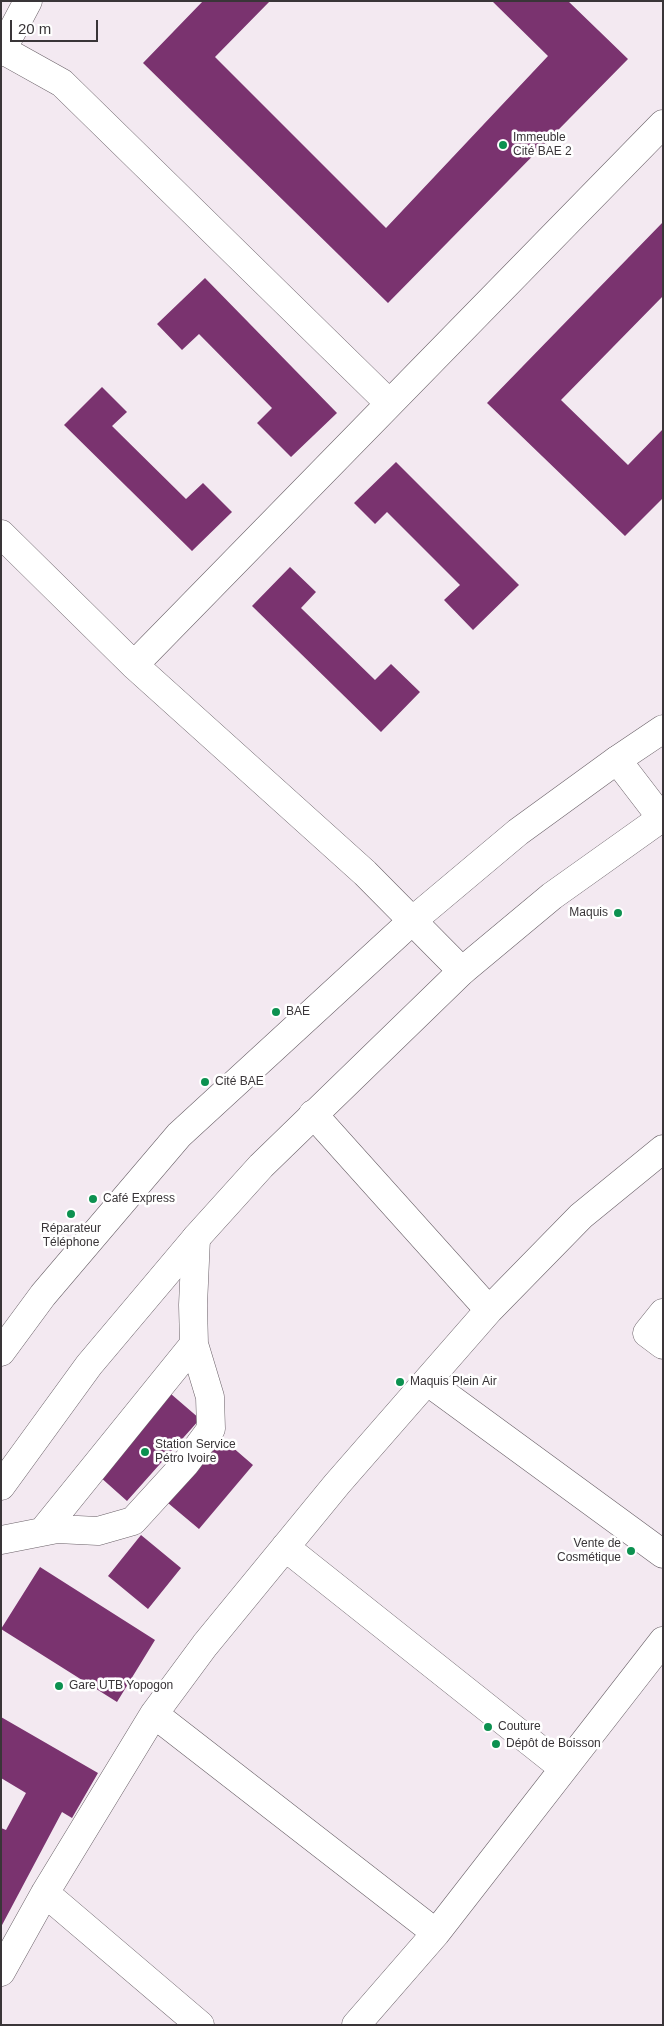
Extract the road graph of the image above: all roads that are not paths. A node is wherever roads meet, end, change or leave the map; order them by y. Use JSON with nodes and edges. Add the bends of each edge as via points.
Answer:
{"nodes":[{"id":1,"x":28,"y":1,"type":"edge"},
{"id":2,"x":2,"y":50,"type":"edge"},
{"id":3,"x":663,"y":124,"type":"edge"},
{"id":4,"x":389,"y":403,"type":"junction"},
{"id":5,"x":1,"y":534,"type":"edge"},
{"id":6,"x":134,"y":665,"type":"junction"},
{"id":7,"x":663,"y":729,"type":"edge"},
{"id":8,"x":617,"y":760,"type":"junction"},
{"id":9,"x":662,"y":818,"type":"edge"},
{"id":10,"x":412,"y":921,"type":"junction"},
{"id":11,"x":462,"y":971,"type":"junction"},
{"id":12,"x":314,"y":1114,"type":"junction"},
{"id":13,"x":663,"y":1149,"type":"edge"},
{"id":14,"x":196,"y":1238,"type":"junction"},
{"id":15,"x":489,"y":1310,"type":"junction"},
{"id":16,"x":663,"y":1313,"type":"edge"},
{"id":17,"x":194,"y":1344,"type":"junction"},
{"id":18,"x":663,"y":1345,"type":"edge"},
{"id":19,"x":1,"y":1352,"type":"edge"},
{"id":20,"x":428,"y":1382,"type":"junction"},
{"id":21,"x":1,"y":1486,"type":"edge"},
{"id":22,"x":42,"y":1532,"type":"junction"},
{"id":23,"x":1,"y":1540,"type":"edge"},
{"id":24,"x":285,"y":1547,"type":"junction"},
{"id":25,"x":663,"y":1554,"type":"edge"},
{"id":26,"x":663,"y":1641,"type":"edge"},
{"id":27,"x":154,"y":1714,"type":"junction"},
{"id":28,"x":563,"y":1768,"type":"junction"},
{"id":29,"x":44,"y":1893,"type":"junction"},
{"id":30,"x":436,"y":1933,"type":"junction"},
{"id":31,"x":1,"y":1972,"type":"edge"},
{"id":32,"x":200,"y":2025,"type":"edge"},
{"id":33,"x":356,"y":2025,"type":"edge"}],
"edges":[{"from":1,"to":2,"type":"street"},
{"from":2,"to":4,"type":"street","via":[[62,83]]},
{"from":3,"to":4,"type":"street"},
{"from":4,"to":6,"type":"street"},
{"from":5,"to":6,"type":"street"},
{"from":6,"to":10,"type":"street","via":[[365,873]]},
{"from":7,"to":8,"type":"street"},
{"from":8,"to":9,"type":"street"},
{"from":8,"to":10,"type":"street","via":[[518,832]]},
{"from":9,"to":11,"type":"street","via":[[552,896]]},
{"from":10,"to":11,"type":"street"},
{"from":10,"to":19,"type":"street","via":[[179,1136],[43,1295]]},
{"from":11,"to":12,"type":"street"},
{"from":12,"to":14,"type":"street","via":[[261,1166]]},
{"from":12,"to":15,"type":"street"},
{"from":13,"to":15,"type":"street","via":[[581,1216]]},
{"from":14,"to":17,"type":"street"},
{"from":14,"to":21,"type":"street","via":[[89,1365]]},
{"from":15,"to":20,"type":"street"},
{"from":16,"to":18,"type":"street","via":[[646,1333]]},
{"from":17,"to":22,"type":"street"},
{"from":17,"to":22,"type":"street","via":[[210,1397],[211,1429],[186,1463],[133,1521],[98,1531],[57,1529]]},
{"from":20,"to":24,"type":"street"},
{"from":20,"to":25,"type":"street"},
{"from":22,"to":23,"type":"street"},
{"from":24,"to":27,"type":"street"},
{"from":24,"to":28,"type":"street"},
{"from":26,"to":28,"type":"street"},
{"from":27,"to":29,"type":"street"},
{"from":27,"to":30,"type":"street"},
{"from":28,"to":30,"type":"street"},
{"from":29,"to":31,"type":"street"},
{"from":29,"to":32,"type":"street"},
{"from":30,"to":33,"type":"street"}]}
